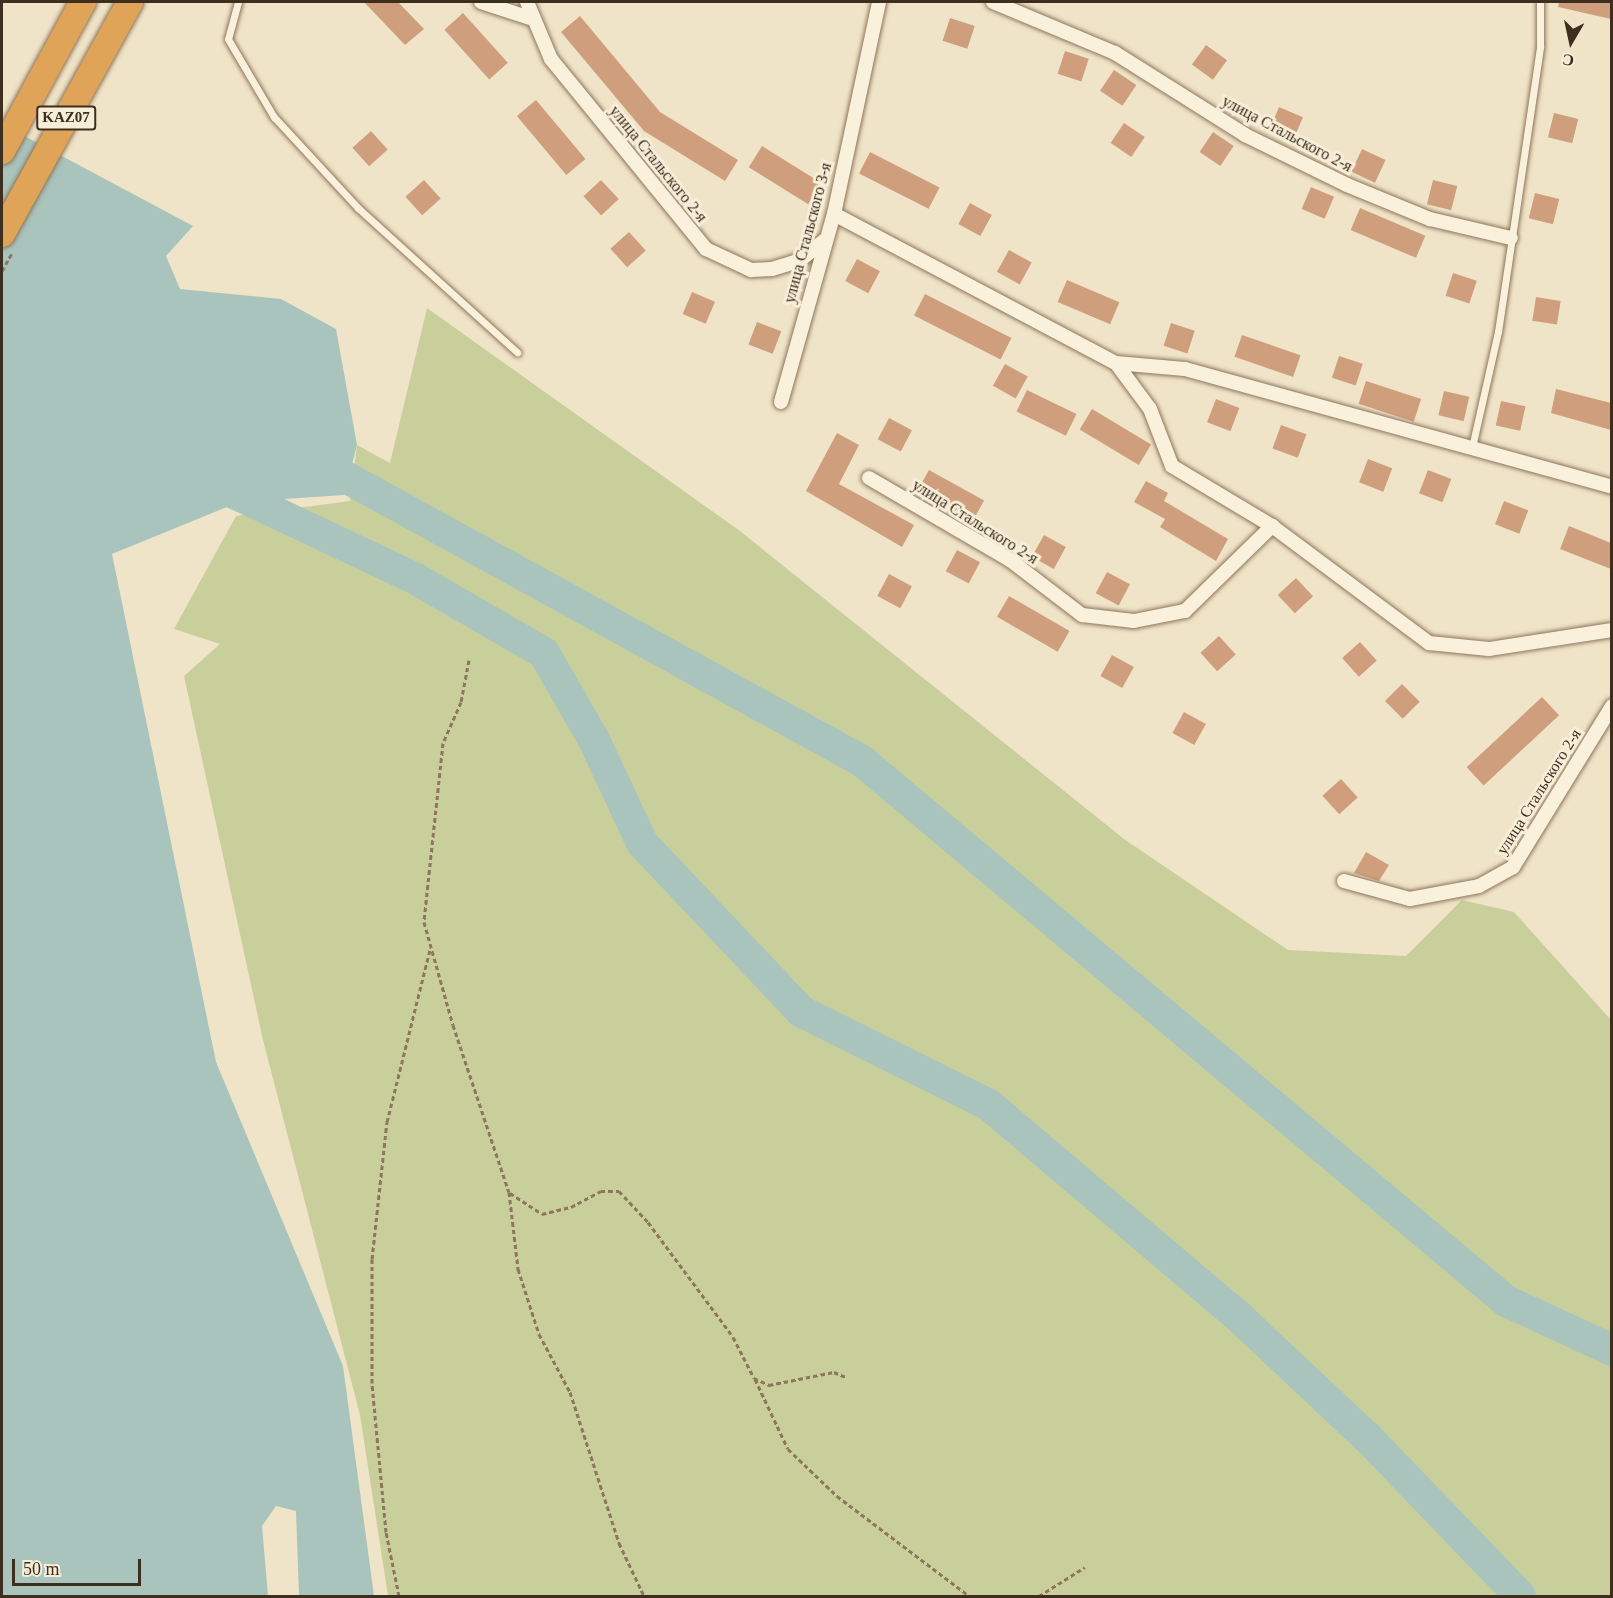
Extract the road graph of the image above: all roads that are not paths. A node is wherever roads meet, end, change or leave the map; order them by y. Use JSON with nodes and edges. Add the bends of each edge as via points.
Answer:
{"nodes":[{"id":1,"x":83,"y":2,"type":"edge"},
{"id":2,"x":130,"y":2,"type":"edge"},
{"id":3,"x":238,"y":2,"type":"edge"},
{"id":4,"x":481,"y":2,"type":"edge"},
{"id":5,"x":527,"y":2,"type":"edge"},
{"id":6,"x":879,"y":2,"type":"edge"},
{"id":7,"x":993,"y":2,"type":"edge"},
{"id":8,"x":1540,"y":2,"type":"edge"},
{"id":9,"x":533,"y":19,"type":"junction"},
{"id":10,"x":2,"y":151,"type":"edge"},
{"id":11,"x":834,"y":214,"type":"junction"},
{"id":12,"x":2,"y":234,"type":"edge"},
{"id":13,"x":1511,"y":238,"type":"junction"},
{"id":14,"x":825,"y":240,"type":"junction"},
{"id":15,"x":517,"y":352,"type":"dead end"},
{"id":16,"x":1116,"y":363,"type":"junction"},
{"id":17,"x":781,"y":402,"type":"dead end"},
{"id":18,"x":1472,"y":447,"type":"junction"},
{"id":19,"x":869,"y":478,"type":"dead end"},
{"id":20,"x":1611,"y":487,"type":"edge"},
{"id":21,"x":1272,"y":526,"type":"junction"},
{"id":22,"x":1611,"y":630,"type":"edge"},
{"id":23,"x":1611,"y":706,"type":"edge"},
{"id":24,"x":1344,"y":881,"type":"dead end"}],
"edges":[{"from":1,"to":10,"type":"highway","number":"KAZ07"},
{"from":2,"to":12,"type":"highway","number":"KAZ07"},
{"from":3,"to":15,"type":"lane","via":[[228,39],[274,117],[358,208]]},
{"from":4,"to":9,"type":"street"},
{"from":5,"to":9,"type":"street","name":"улица Стальского 2-я"},
{"from":6,"to":11,"type":"street","name":"улица Стальского 3-я"},
{"from":7,"to":13,"type":"street","name":"улица Стальского 2-я","via":[[1115,53],[1245,135],[1347,185],[1430,219]]},
{"from":8,"to":13,"type":"lane","via":[[1540,45]]},
{"from":9,"to":14,"type":"street","name":"улица Стальского 2-я","via":[[551,59],[706,249],[751,270],[772,269],[799,261]]},
{"from":11,"to":14,"type":"street","name":"улица Стальского 3-я"},
{"from":11,"to":16,"type":"street"},
{"from":13,"to":18,"type":"lane","via":[[1498,332]]},
{"from":14,"to":17,"type":"street","name":"улица Стальского 3-я"},
{"from":16,"to":18,"type":"street","via":[[1185,369]]},
{"from":16,"to":21,"type":"street","via":[[1150,409],[1172,466]]},
{"from":18,"to":20,"type":"street"},
{"from":19,"to":21,"type":"street","name":"улица Стальского 2-я","via":[[1010,560],[1082,615],[1113,619],[1134,621],[1185,611]]},
{"from":21,"to":22,"type":"street","via":[[1429,643],[1489,649]]},
{"from":23,"to":24,"type":"street","name":"улица Стальского 2-я","via":[[1513,867],[1479,886],[1410,899]]}]}
